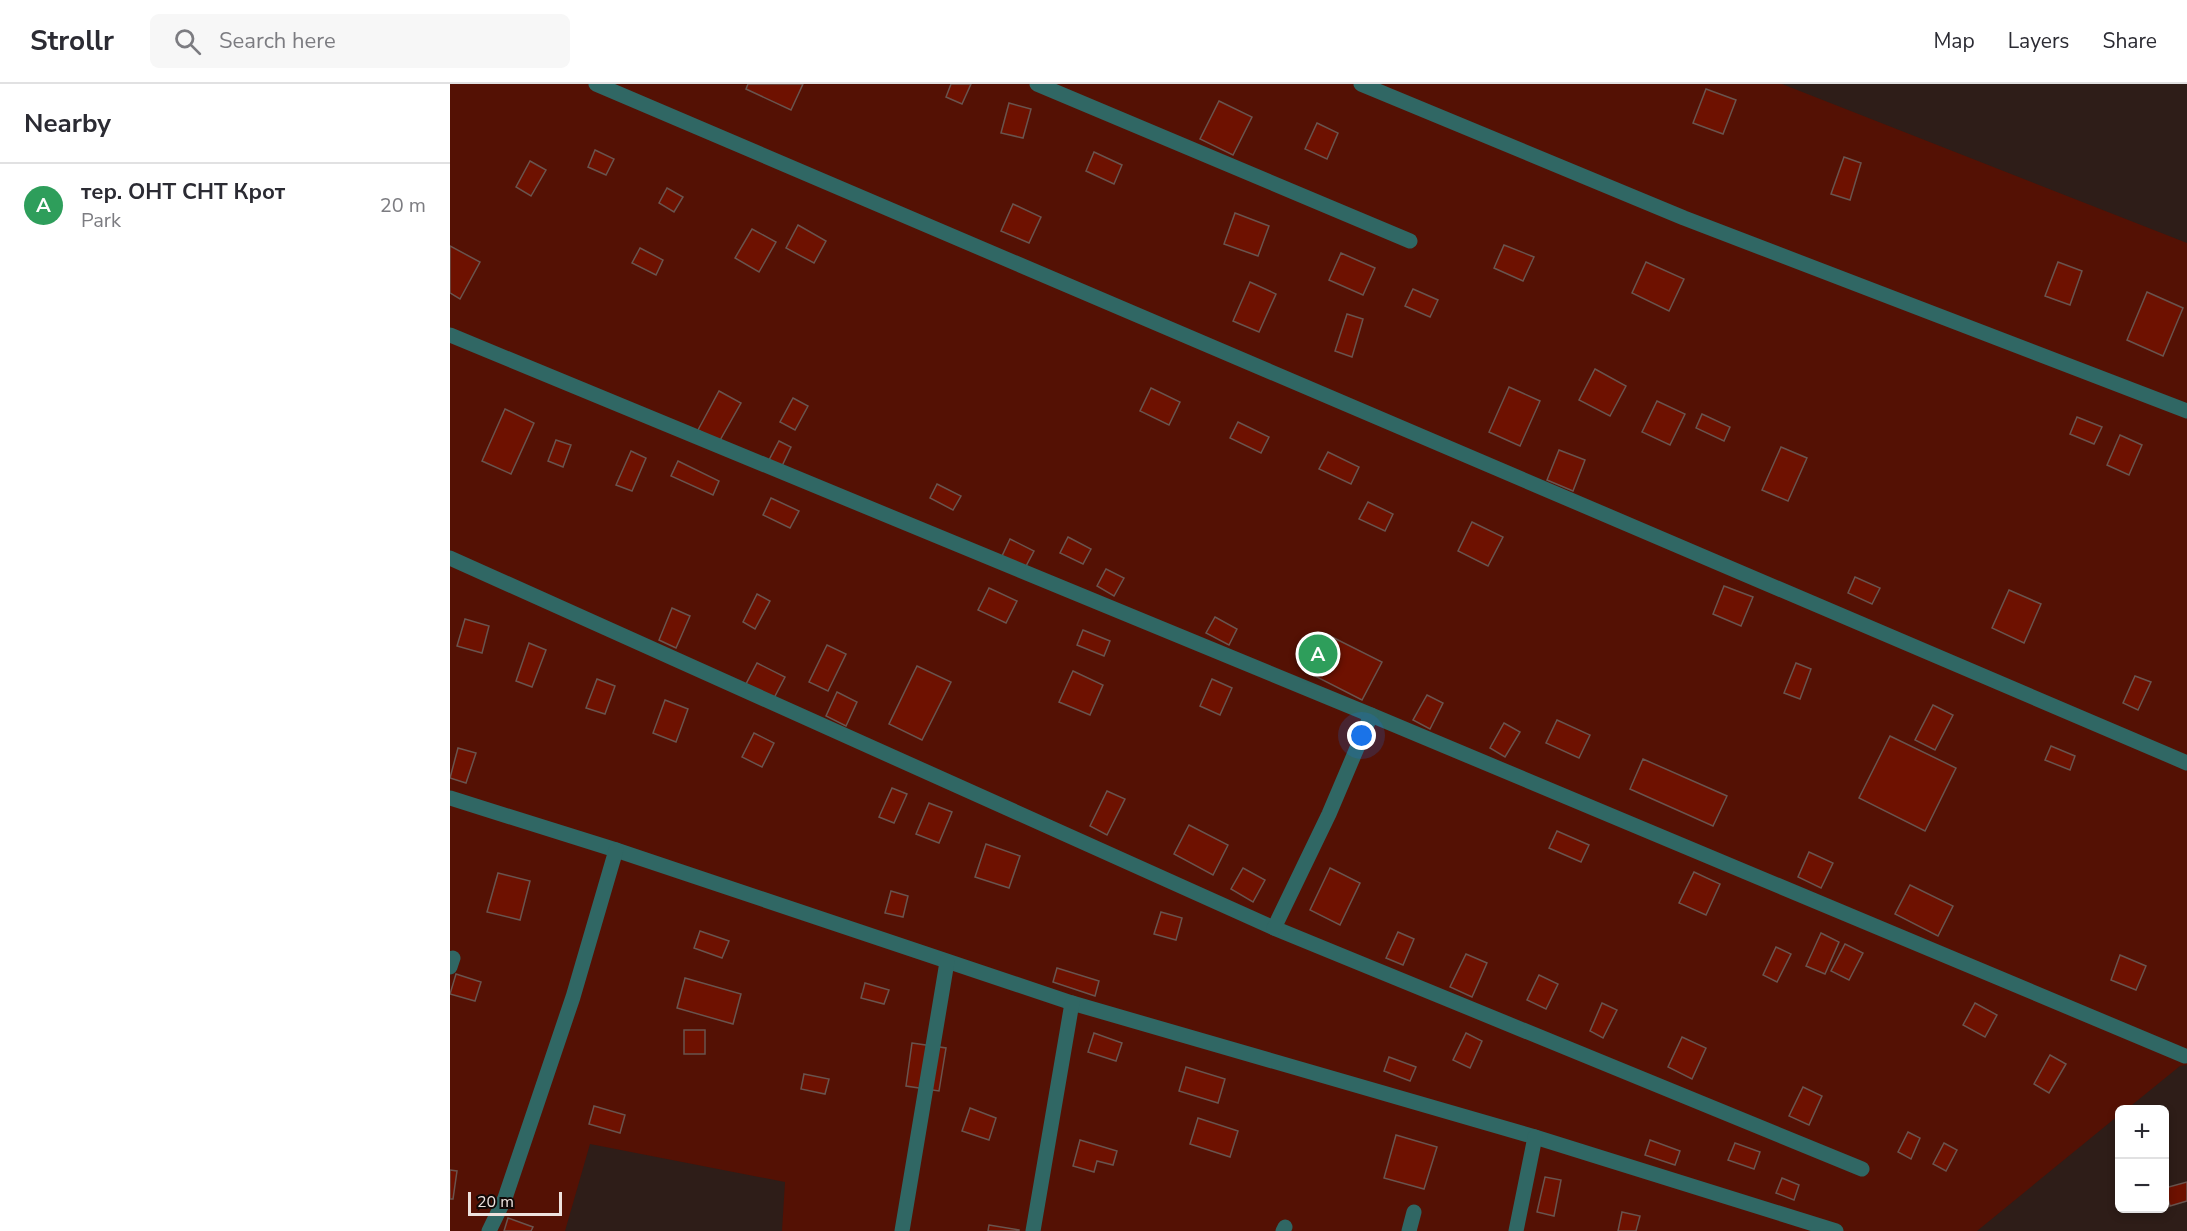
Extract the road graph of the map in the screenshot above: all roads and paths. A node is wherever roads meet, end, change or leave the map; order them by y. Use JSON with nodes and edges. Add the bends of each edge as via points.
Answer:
{"nodes":[{"id":1,"x":596,"y":84,"type":"edge"},
{"id":2,"x":1037,"y":84,"type":"edge"},
{"id":3,"x":1361,"y":84,"type":"edge"},
{"id":4,"x":1410,"y":241,"type":"dead end"},
{"id":5,"x":450,"y":335,"type":"edge"},
{"id":6,"x":2187,"y":411,"type":"edge"},
{"id":7,"x":450,"y":558,"type":"edge"},
{"id":8,"x":1371,"y":715,"type":"junction"},
{"id":9,"x":2187,"y":763,"type":"edge"},
{"id":10,"x":450,"y":798,"type":"edge"},
{"id":11,"x":616,"y":850,"type":"junction"},
{"id":12,"x":1274,"y":928,"type":"junction"},
{"id":13,"x":947,"y":962,"type":"junction"},
{"id":14,"x":1072,"y":1003,"type":"junction"},
{"id":15,"x":2186,"y":1057,"type":"edge"},
{"id":16,"x":1535,"y":1137,"type":"junction"},
{"id":17,"x":1862,"y":1170,"type":"dead end"},
{"id":18,"x":1414,"y":1212,"type":"dead end"},
{"id":19,"x":489,"y":1231,"type":"edge"},
{"id":20,"x":902,"y":1231,"type":"edge"},
{"id":21,"x":1033,"y":1231,"type":"edge"},
{"id":22,"x":1408,"y":1231,"type":"edge"},
{"id":23,"x":1516,"y":1231,"type":"edge"},
{"id":24,"x":1836,"y":1231,"type":"edge"}],
"edges":[{"from":1,"to":9,"type":"lane"},
{"from":2,"to":4,"type":"lane"},
{"from":3,"to":6,"type":"lane","via":[[1684,218]]},
{"from":5,"to":8,"type":"lane"},
{"from":7,"to":12,"type":"lane"},
{"from":8,"to":12,"type":"lane"},
{"from":8,"to":15,"type":"lane"},
{"from":10,"to":11,"type":"lane"},
{"from":11,"to":13,"type":"lane"},
{"from":11,"to":19,"type":"lane","via":[[573,997],[505,1198]]},
{"from":12,"to":17,"type":"lane"},
{"from":13,"to":14,"type":"lane"},
{"from":13,"to":20,"type":"lane"},
{"from":14,"to":16,"type":"lane"},
{"from":14,"to":21,"type":"lane"},
{"from":16,"to":23,"type":"lane"},
{"from":16,"to":24,"type":"lane"},
{"from":18,"to":22,"type":"lane"}]}
